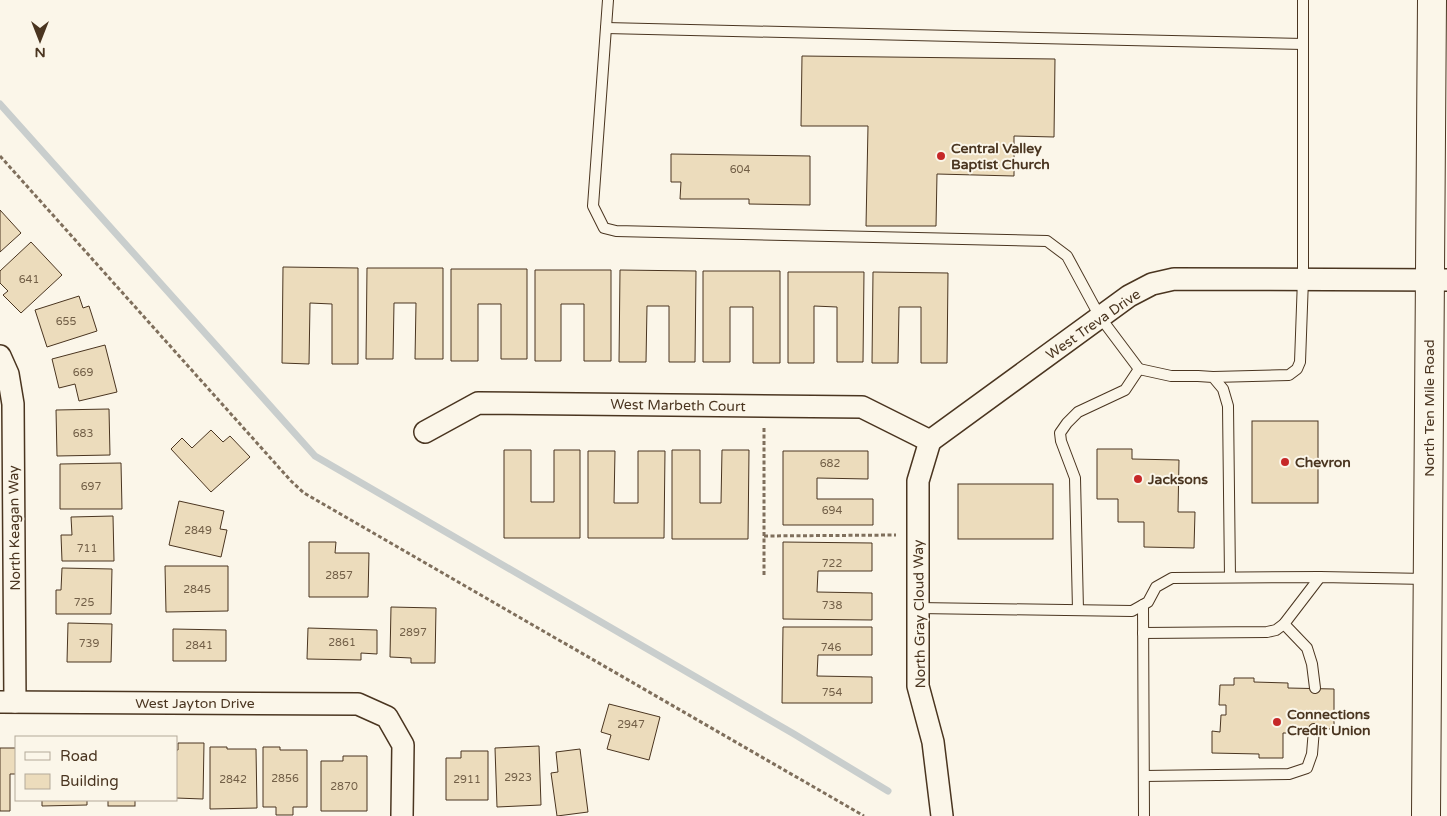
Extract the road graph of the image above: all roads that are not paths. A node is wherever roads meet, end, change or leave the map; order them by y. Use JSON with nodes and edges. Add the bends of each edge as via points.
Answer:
{"nodes":[{"id":1,"x":608,"y":0,"type":"edge"},
{"id":2,"x":1303,"y":0,"type":"edge"},
{"id":3,"x":1432,"y":0,"type":"edge"},
{"id":4,"x":606,"y":28,"type":"junction"},
{"id":5,"x":1303,"y":44,"type":"junction"},
{"id":6,"x":1303,"y":279,"type":"junction"},
{"id":7,"x":1438,"y":280,"type":"edge"},
{"id":8,"x":1100,"y":317,"type":"junction"},
{"id":9,"x":0,"y":356,"type":"edge"},
{"id":10,"x":1139,"y":369,"type":"junction"},
{"id":11,"x":1213,"y":377,"type":"junction"},
{"id":12,"x":425,"y":432,"type":"dead end"},
{"id":13,"x":930,"y":441,"type":"junction"},
{"id":14,"x":1230,"y":577,"type":"junction"},
{"id":15,"x":1320,"y":577,"type":"junction"},
{"id":16,"x":1427,"y":579,"type":"junction"},
{"id":17,"x":1143,"y":606,"type":"junction"},
{"id":18,"x":918,"y":608,"type":"junction"},
{"id":19,"x":1078,"y":610,"type":"junction"},
{"id":20,"x":1284,"y":624,"type":"junction"},
{"id":21,"x":1143,"y":633,"type":"junction"},
{"id":22,"x":1315,"y":688,"type":"dead end"},
{"id":23,"x":8,"y":702,"type":"edge"},
{"id":24,"x":1314,"y":729,"type":"dead end"},
{"id":25,"x":1144,"y":776,"type":"junction"},
{"id":26,"x":402,"y":816,"type":"edge"},
{"id":27,"x":942,"y":816,"type":"edge"},
{"id":28,"x":1144,"y":816,"type":"edge"},
{"id":29,"x":1426,"y":816,"type":"edge"}],
"edges":[{"from":1,"to":4,"type":"lane"},
{"from":2,"to":5,"type":"lane"},
{"from":3,"to":7,"type":"main road","name":"North Ten Mile Road"},
{"from":4,"to":5,"type":"lane"},
{"from":4,"to":8,"type":"lane","via":[[593,206],[604,228],[616,232],[1047,241],[1067,256]]},
{"from":5,"to":6,"type":"lane"},
{"from":6,"to":7,"type":"street","name":"West Treva Drive"},
{"from":6,"to":8,"type":"street","name":"West Treva Drive","via":[[1174,279],[1152,284]]},
{"from":6,"to":11,"type":"lane","via":[[1300,362],[1297,369],[1289,375]]},
{"from":7,"to":16,"type":"main road","name":"North Ten Mile Road"},
{"from":8,"to":10,"type":"lane"},
{"from":8,"to":13,"type":"street","name":"West Treva Drive"},
{"from":9,"to":23,"type":"street","name":"North Keagan Way","via":[[8,374],[13,404]]},
{"from":10,"to":11,"type":"lane","via":[[1171,376]]},
{"from":10,"to":19,"type":"lane","via":[[1125,390],[1078,412],[1060,433],[1076,478]]},
{"from":11,"to":14,"type":"lane","via":[[1223,389],[1228,406]]},
{"from":12,"to":13,"type":"street","name":"West Marbeth Court","via":[[478,403],[862,407]]},
{"from":13,"to":18,"type":"street","name":"North Gray Cloud Way","via":[[918,481]]},
{"from":14,"to":15,"type":"lane"},
{"from":14,"to":17,"type":"lane","via":[[1172,578],[1156,588]]},
{"from":15,"to":16,"type":"lane"},
{"from":15,"to":20,"type":"lane"},
{"from":16,"to":29,"type":"main road","name":"North Ten Mile Road"},
{"from":17,"to":19,"type":"lane","via":[[1132,611]]},
{"from":17,"to":21,"type":"lane"},
{"from":18,"to":19,"type":"lane"},
{"from":18,"to":27,"type":"street","name":"North Gray Cloud Way","via":[[918,686],[933,742]]},
{"from":20,"to":21,"type":"lane","via":[[1267,632]]},
{"from":20,"to":22,"type":"lane","via":[[1306,648]]},
{"from":21,"to":25,"type":"lane"},
{"from":23,"to":26,"type":"street","name":"West Jayton Drive","via":[[358,704],[387,717],[403,745]]},
{"from":24,"to":25,"type":"lane","via":[[1312,754],[1306,768],[1289,774]]},
{"from":25,"to":28,"type":"lane"}]}
